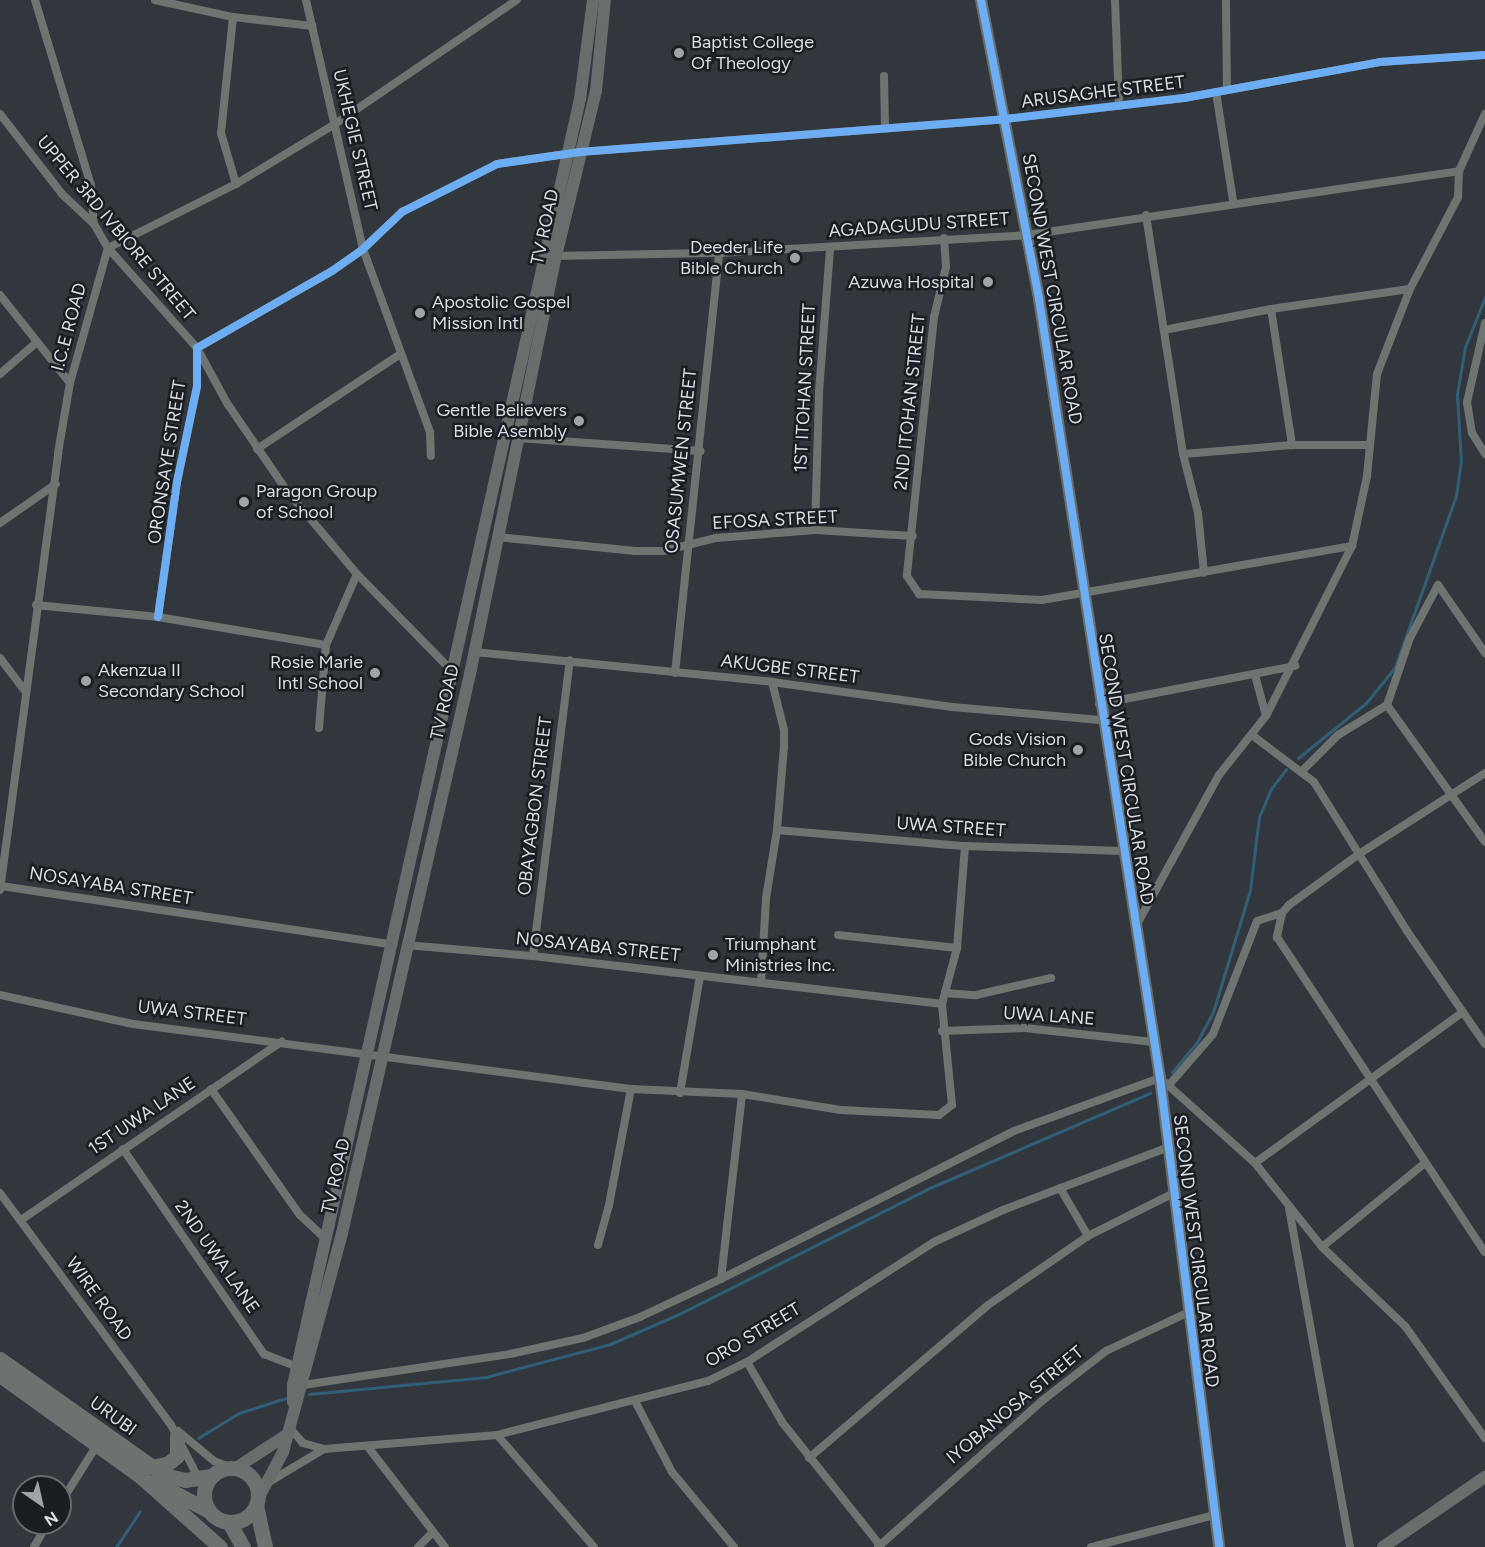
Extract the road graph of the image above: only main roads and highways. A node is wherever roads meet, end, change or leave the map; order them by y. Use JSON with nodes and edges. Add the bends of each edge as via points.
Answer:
{"nodes":[{"id":1,"x":0,"y":1359,"type":"edge"},
{"id":2,"x":0,"y":1375,"type":"edge"},
{"id":3,"x":174,"y":1430,"type":"road end"},
{"id":4,"x":146,"y":1472,"type":"junction"},
{"id":5,"x":204,"y":1481,"type":"junction"},
{"id":6,"x":258,"y":1501,"type":"junction"},
{"id":7,"x":208,"y":1511,"type":"junction"},
{"id":8,"x":229,"y":1522,"type":"junction"},
{"id":9,"x":220,"y":1547,"type":"edge"},
{"id":10,"x":243,"y":1547,"type":"edge"},
{"id":11,"x":265,"y":1547,"type":"edge"}],
"edges":[{"from":1,"to":4,"type":"highway","name":"URUBI"},
{"from":2,"to":4,"type":"highway","name":"URUBI","via":[[116,1459]]},
{"from":3,"to":4,"type":"highway","via":[[177,1456]]},
{"from":4,"to":5,"type":"highway","name":"URUBI"},
{"from":4,"to":7,"type":"highway"},
{"from":4,"to":9,"type":"highway"},
{"from":5,"to":6,"type":"highway","via":[[232,1467],[253,1478]]},
{"from":5,"to":7,"type":"highway"},
{"from":6,"to":8,"type":"highway","via":[[245,1518]]},
{"from":6,"to":11,"type":"highway"},
{"from":7,"to":8,"type":"highway"},
{"from":8,"to":10,"type":"highway"}]}
